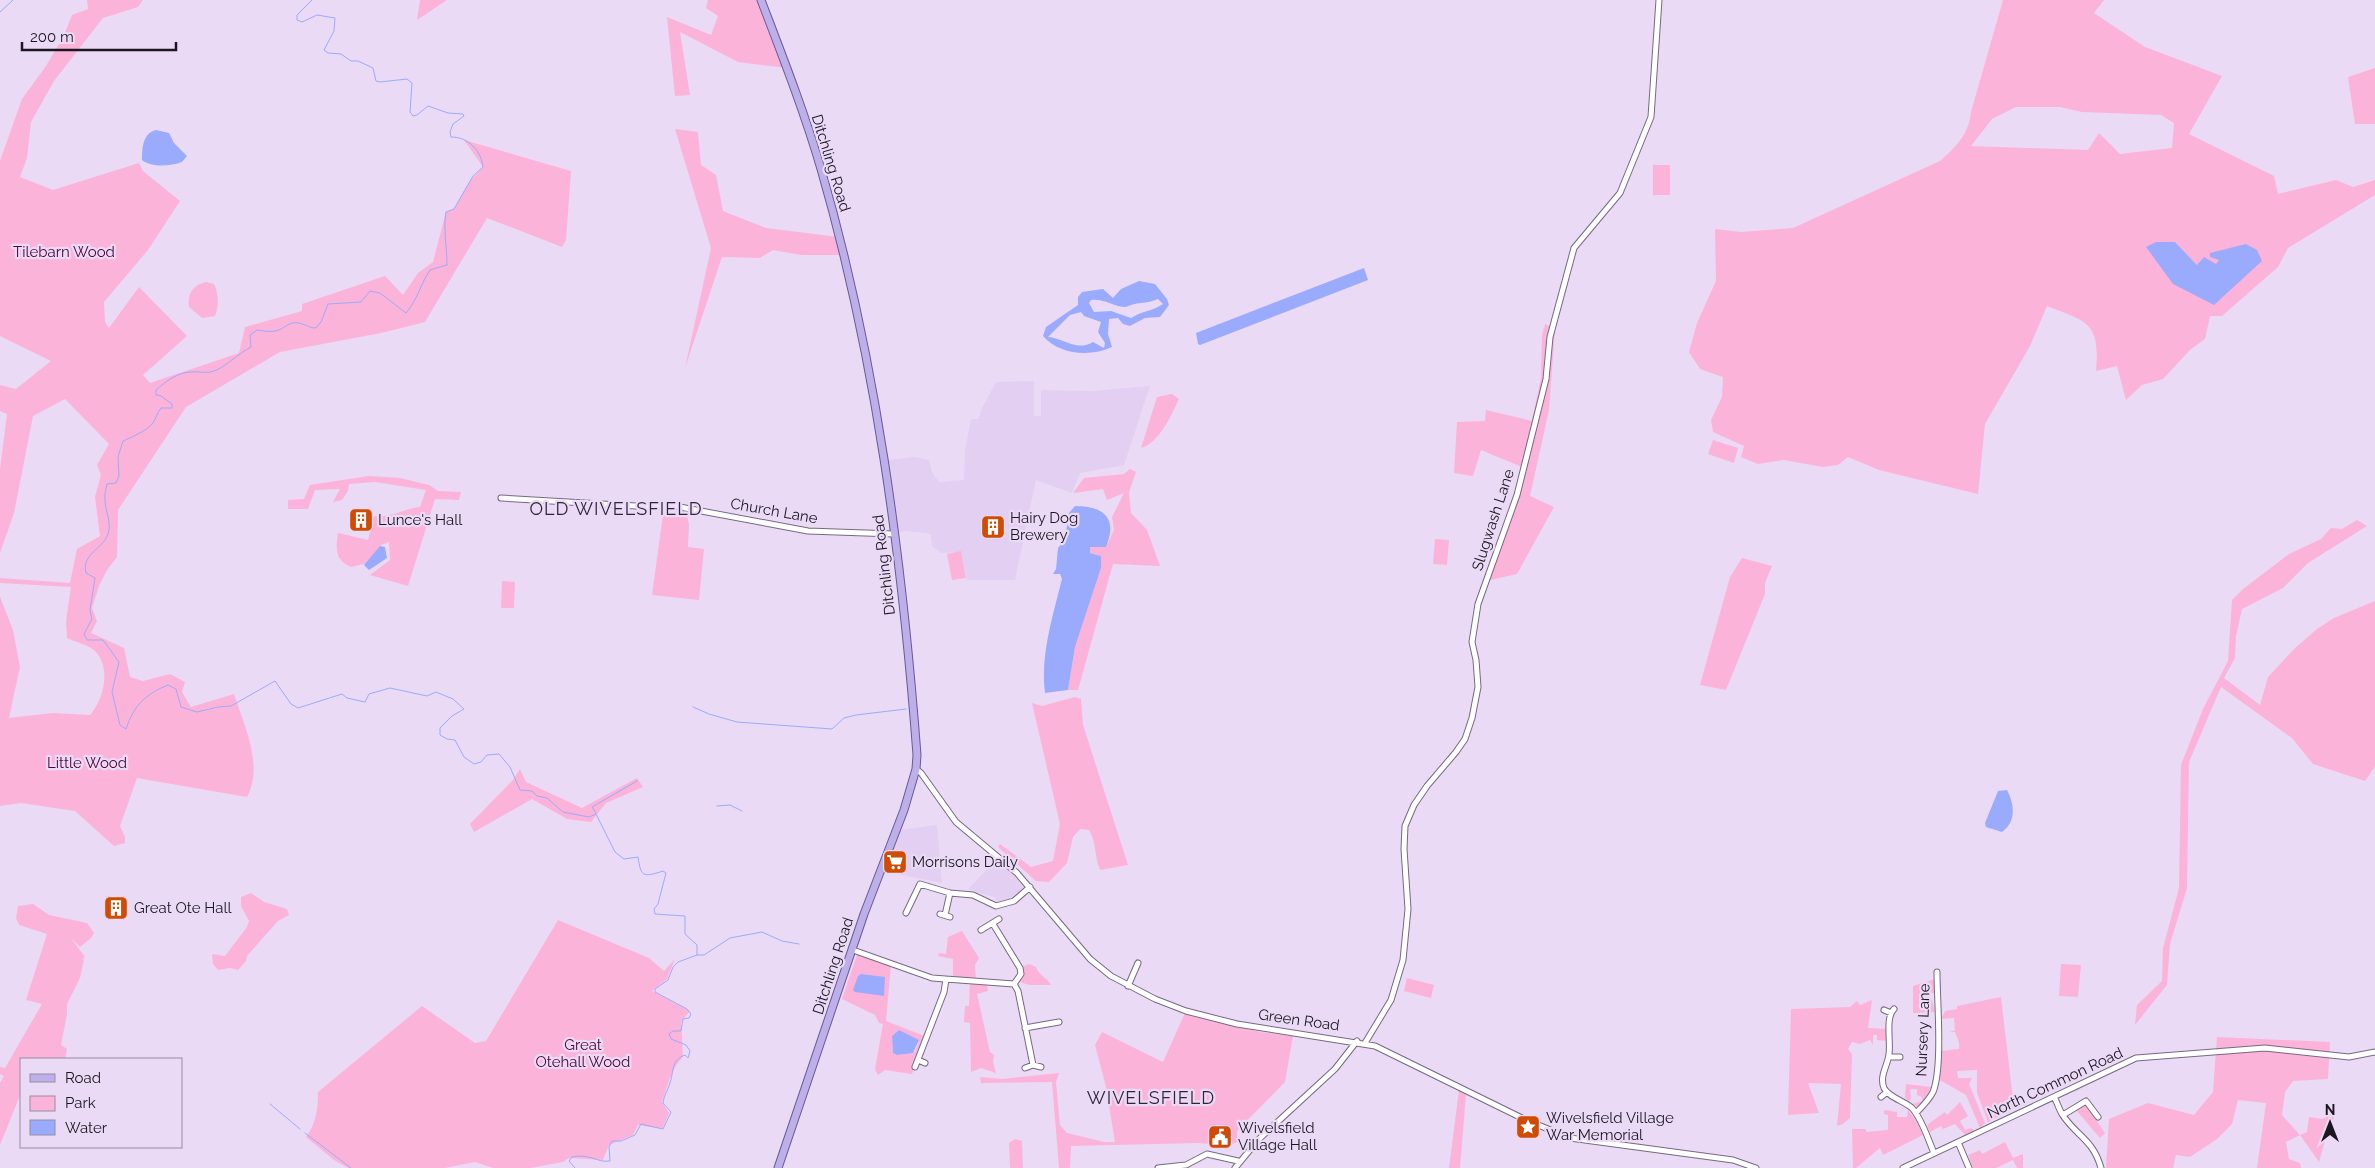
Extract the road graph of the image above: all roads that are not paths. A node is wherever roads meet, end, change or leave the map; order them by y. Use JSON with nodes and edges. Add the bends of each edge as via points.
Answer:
{"nodes":[{"id":1,"x":761,"y":0,"type":"edge"},
{"id":2,"x":1659,"y":0,"type":"edge"},
{"id":3,"x":501,"y":498,"type":"dead end"},
{"id":4,"x":894,"y":534,"type":"junction"},
{"id":5,"x":916,"y":769,"type":"junction"},
{"id":6,"x":1030,"y":887,"type":"junction"},
{"id":7,"x":950,"y":893,"type":"junction"},
{"id":8,"x":906,"y":912,"type":"dead end"},
{"id":9,"x":945,"y":916,"type":"dead end"},
{"id":10,"x":999,"y":919,"type":"dead end"},
{"id":11,"x":993,"y":924,"type":"junction"},
{"id":12,"x":981,"y":930,"type":"dead end"},
{"id":13,"x":852,"y":950,"type":"junction"},
{"id":14,"x":1138,"y":963,"type":"dead end"},
{"id":15,"x":1937,"y":972,"type":"dead end"},
{"id":16,"x":946,"y":979,"type":"junction"},
{"id":17,"x":1014,"y":984,"type":"junction"},
{"id":18,"x":1128,"y":986,"type":"junction"},
{"id":19,"x":1884,"y":1010,"type":"dead end"},
{"id":20,"x":1059,"y":1022,"type":"dead end"},
{"id":21,"x":1025,"y":1028,"type":"junction"},
{"id":22,"x":1357,"y":1041,"type":"junction"},
{"id":23,"x":1365,"y":1043,"type":"junction"},
{"id":24,"x":2375,"y":1052,"type":"edge"},
{"id":25,"x":1889,"y":1057,"type":"junction"},
{"id":26,"x":1900,"y":1057,"type":"dead end"},
{"id":27,"x":918,"y":1060,"type":"junction"},
{"id":28,"x":925,"y":1062,"type":"dead end"},
{"id":29,"x":1033,"y":1065,"type":"junction"},
{"id":30,"x":915,"y":1067,"type":"dead end"},
{"id":31,"x":1041,"y":1067,"type":"dead end"},
{"id":32,"x":1025,"y":1068,"type":"dead end"},
{"id":33,"x":1887,"y":1092,"type":"junction"},
{"id":34,"x":1881,"y":1097,"type":"dead end"},
{"id":35,"x":2054,"y":1097,"type":"junction"},
{"id":36,"x":1916,"y":1113,"type":"junction"},
{"id":37,"x":2063,"y":1115,"type":"junction"},
{"id":38,"x":2098,"y":1117,"type":"dead end"},
{"id":39,"x":1958,"y":1142,"type":"junction"},
{"id":40,"x":1934,"y":1153,"type":"junction"},
{"id":41,"x":1238,"y":1161,"type":"junction"},
{"id":42,"x":778,"y":1168,"type":"edge"},
{"id":43,"x":1158,"y":1168,"type":"edge"},
{"id":44,"x":1235,"y":1168,"type":"edge"},
{"id":45,"x":1756,"y":1168,"type":"edge"},
{"id":46,"x":1903,"y":1168,"type":"edge"},
{"id":47,"x":1969,"y":1168,"type":"edge"},
{"id":48,"x":2101,"y":1168,"type":"edge"}],
"edges":[{"from":1,"to":4,"type":"main road","name":"Ditchling Road","via":[[821,168],[846,267],[868,361]]},
{"from":2,"to":23,"type":"street","name":"Slugwash Lane","via":[[1651,116],[1620,193],[1574,248],[1550,337],[1546,379],[1534,431],[1510,519],[1474,623],[1472,642],[1478,687],[1472,718],[1465,739],[1427,786],[1405,826],[1408,909],[1403,960],[1392,1000]]},
{"from":3,"to":4,"type":"street","name":"Church Lane","via":[[669,505],[808,531]]},
{"from":4,"to":5,"type":"main road","name":"Ditchling Road","via":[[912,684]]},
{"from":5,"to":6,"type":"street","name":"Green Road","via":[[956,822],[999,856]]},
{"from":5,"to":13,"type":"main road","name":"Ditchling Road"},
{"from":6,"to":7,"type":"street","via":[[1014,901],[996,906],[973,896]]},
{"from":6,"to":18,"type":"street","name":"Green Road","via":[[1090,959]]},
{"from":7,"to":8,"type":"street","via":[[920,884]]},
{"from":7,"to":9,"type":"street"},
{"from":10,"to":11,"type":"street"},
{"from":11,"to":12,"type":"street"},
{"from":11,"to":17,"type":"street","via":[[1020,968],[1021,974]]},
{"from":13,"to":16,"type":"street","via":[[932,978]]},
{"from":13,"to":42,"type":"main road","name":"Ditchling Road"},
{"from":14,"to":18,"type":"street"},
{"from":15,"to":36,"type":"street","name":"Nursery Lane","via":[[1936,1079],[1932,1093]]},
{"from":16,"to":17,"type":"street"},
{"from":16,"to":27,"type":"street"},
{"from":17,"to":21,"type":"street"},
{"from":18,"to":22,"type":"street","name":"Green Road","via":[[1186,1011],[1225,1021]]},
{"from":19,"to":25,"type":"street","via":[[1893,1011]]},
{"from":20,"to":21,"type":"street"},
{"from":21,"to":29,"type":"street"},
{"from":22,"to":23,"type":"street","name":"Green Road"},
{"from":22,"to":41,"type":"street","via":[[1335,1070]]},
{"from":23,"to":45,"type":"street","name":"Green Road","via":[[1393,1053],[1561,1135],[1733,1160]]},
{"from":24,"to":35,"type":"street","name":"North Common Road","via":[[2349,1057],[2265,1048],[2145,1057],[2128,1061]]},
{"from":25,"to":26,"type":"street"},
{"from":25,"to":33,"type":"street","via":[[1883,1078]]},
{"from":27,"to":28,"type":"street"},
{"from":27,"to":30,"type":"street"},
{"from":29,"to":31,"type":"street"},
{"from":29,"to":32,"type":"street"},
{"from":33,"to":34,"type":"street"},
{"from":33,"to":36,"type":"street","via":[[1904,1101]]},
{"from":35,"to":37,"type":"street"},
{"from":35,"to":39,"type":"street","name":"North Common Road"},
{"from":36,"to":40,"type":"street"},
{"from":37,"to":38,"type":"street","via":[[2086,1101]]},
{"from":37,"to":48,"type":"street","via":[[2088,1140]]},
{"from":39,"to":40,"type":"street","name":"North Common Road"},
{"from":39,"to":47,"type":"street"},
{"from":40,"to":46,"type":"street","name":"North Common Road"},
{"from":41,"to":43,"type":"street","via":[[1208,1154],[1186,1165]]},
{"from":41,"to":44,"type":"street"}]}
